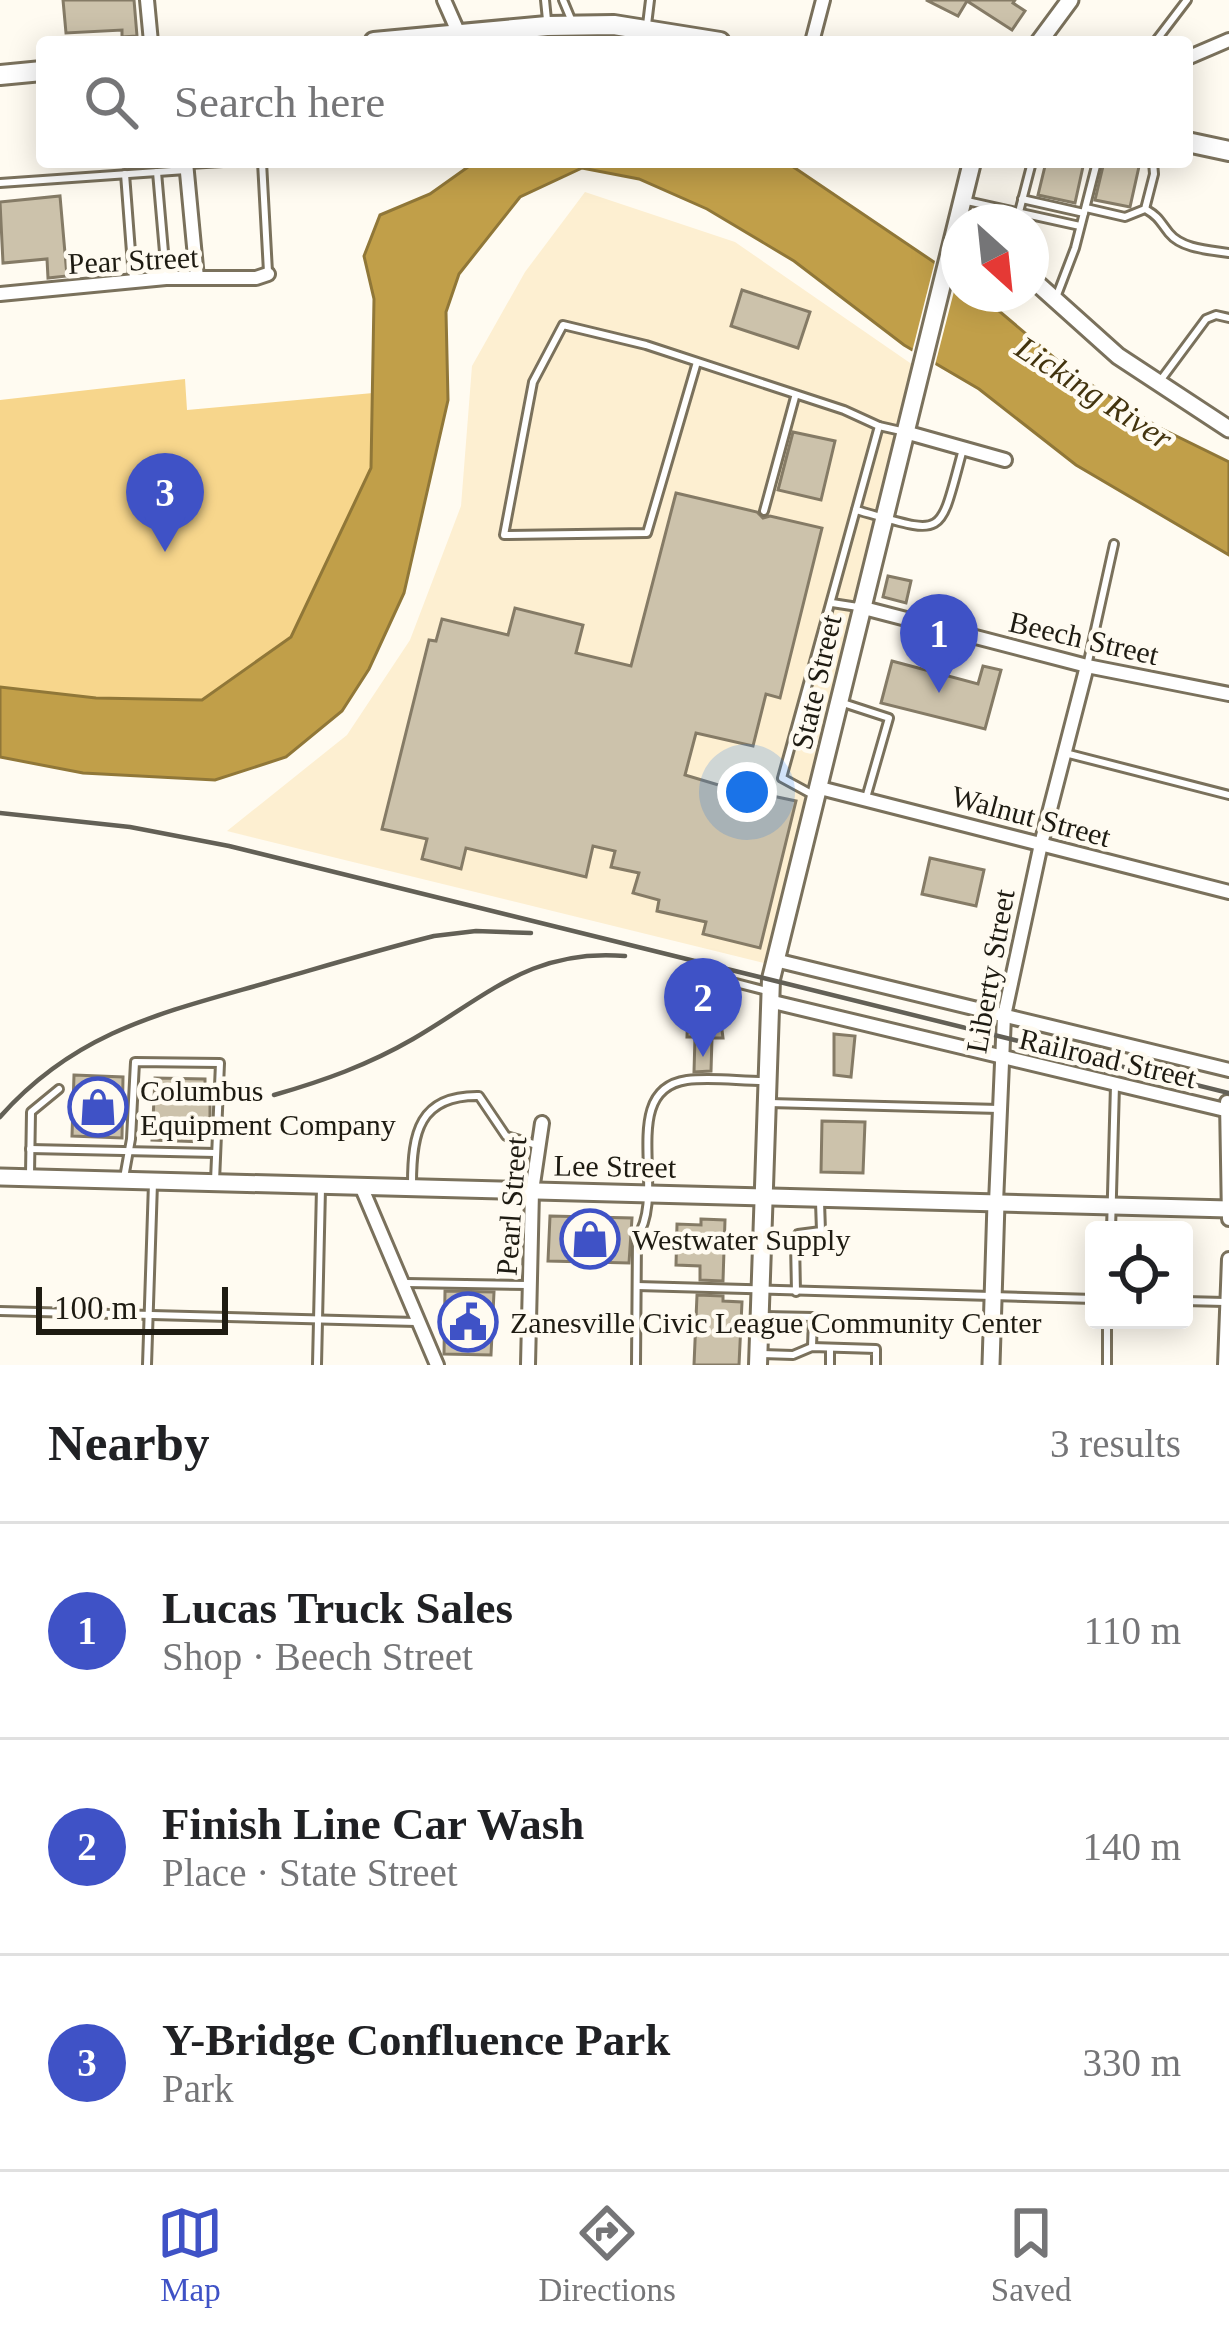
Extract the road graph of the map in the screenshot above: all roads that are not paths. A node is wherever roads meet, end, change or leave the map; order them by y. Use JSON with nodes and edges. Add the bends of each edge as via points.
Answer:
{"nodes":[{"id":1,"x":147,"y":0,"type":"edge"},
{"id":2,"x":444,"y":0,"type":"edge"},
{"id":3,"x":544,"y":0,"type":"edge"},
{"id":4,"x":563,"y":0,"type":"edge"},
{"id":5,"x":650,"y":0,"type":"edge"},
{"id":6,"x":823,"y":0,"type":"edge"},
{"id":7,"x":1070,"y":0,"type":"edge"},
{"id":8,"x":1187,"y":0,"type":"edge"},
{"id":9,"x":574,"y":25,"type":"junction"},
{"id":10,"x":547,"y":26,"type":"junction"},
{"id":11,"x":646,"y":28,"type":"junction"},
{"id":12,"x":459,"y":34,"type":"junction"},
{"id":13,"x":150,"y":36,"type":"edge"},
{"id":14,"x":438,"y":36,"type":"edge"},
{"id":15,"x":688,"y":36,"type":"edge"},
{"id":16,"x":814,"y":36,"type":"edge"},
{"id":17,"x":1043,"y":36,"type":"edge"},
{"id":18,"x":1160,"y":36,"type":"edge"},
{"id":19,"x":1229,"y":40,"type":"edge"},
{"id":20,"x":1193,"y":55,"type":"edge"},
{"id":21,"x":36,"y":72,"type":"edge"},
{"id":22,"x":0,"y":75,"type":"edge"},
{"id":23,"x":1193,"y":143,"type":"edge"},
{"id":24,"x":1229,"y":151,"type":"edge"},
{"id":25,"x":176,"y":168,"type":"edge"},
{"id":26,"x":186,"y":168,"type":"edge"},
{"id":27,"x":262,"y":168,"type":"edge"},
{"id":28,"x":971,"y":168,"type":"edge"},
{"id":29,"x":1030,"y":168,"type":"edge"},
{"id":30,"x":1095,"y":168,"type":"edge"},
{"id":31,"x":1154,"y":168,"type":"edge"},
{"id":32,"x":157,"y":172,"type":"junction"},
{"id":33,"x":125,"y":174,"type":"junction"},
{"id":34,"x":0,"y":182,"type":"edge"},
{"id":35,"x":1022,"y":199,"type":"junction"},
{"id":36,"x":964,"y":200,"type":"junction"},
{"id":37,"x":963,"y":204,"type":"edge"},
{"id":38,"x":982,"y":204,"type":"edge"},
{"id":39,"x":1021,"y":204,"type":"edge"},
{"id":40,"x":1145,"y":209,"type":"junction"},
{"id":41,"x":1085,"y":210,"type":"junction"},
{"id":42,"x":1049,"y":219,"type":"edge"},
{"id":43,"x":1080,"y":226,"type":"junction"},
{"id":44,"x":1229,"y":253,"type":"edge"},
{"id":45,"x":268,"y":274,"type":"joint"},
{"id":46,"x":166,"y":278,"type":"junction"},
{"id":47,"x":196,"y":278,"type":"junction"},
{"id":48,"x":133,"y":282,"type":"junction"},
{"id":49,"x":0,"y":293,"type":"edge"},
{"id":50,"x":1049,"y":293,"type":"edge"},
{"id":51,"x":941,"y":295,"type":"edge"},
{"id":52,"x":1055,"y":298,"type":"junction"},
{"id":53,"x":1229,"y":318,"type":"edge"},
{"id":54,"x":697,"y":362,"type":"junction"},
{"id":55,"x":1158,"y":384,"type":"junction"},
{"id":56,"x":794,"y":397,"type":"junction"},
{"id":57,"x":879,"y":426,"type":"junction"},
{"id":58,"x":1229,"y":429,"type":"edge"},
{"id":59,"x":905,"y":432,"type":"junction"},
{"id":60,"x":963,"y":448,"type":"junction"},
{"id":61,"x":1006,"y":460,"type":"dead end"},
{"id":62,"x":856,"y":510,"type":"junction"},
{"id":63,"x":764,"y":512,"type":"dead end"},
{"id":64,"x":884,"y":518,"type":"junction"},
{"id":65,"x":1114,"y":544,"type":"dead end"},
{"id":66,"x":832,"y":603,"type":"junction"},
{"id":67,"x":860,"y":607,"type":"junction"},
{"id":68,"x":1087,"y":666,"type":"junction"},
{"id":69,"x":1229,"y":694,"type":"edge"},
{"id":70,"x":839,"y":702,"type":"junction"},
{"id":71,"x":1065,"y":753,"type":"junction"},
{"id":72,"x":819,"y":792,"type":"junction"},
{"id":73,"x":1229,"y":795,"type":"edge"},
{"id":74,"x":866,"y":798,"type":"junction"},
{"id":75,"x":1041,"y":844,"type":"junction"},
{"id":76,"x":1229,"y":892,"type":"edge"},
{"id":77,"x":775,"y":960,"type":"junction"},
{"id":78,"x":688,"y":981,"type":"dead end"},
{"id":79,"x":770,"y":996,"type":"junction"},
{"id":80,"x":1004,"y":1016,"type":"junction"},
{"id":81,"x":1000,"y":1058,"type":"junction"},
{"id":82,"x":1229,"y":1070,"type":"edge"},
{"id":83,"x":767,"y":1081,"type":"junction"},
{"id":84,"x":1115,"y":1085,"type":"junction"},
{"id":85,"x":59,"y":1089,"type":"dead end"},
{"id":86,"x":766,"y":1103,"type":"junction"},
{"id":87,"x":1226,"y":1106,"type":"edge"},
{"id":88,"x":999,"y":1109,"type":"junction"},
{"id":89,"x":542,"y":1123,"type":"dead end"},
{"id":90,"x":537,"y":1145,"type":"junction"},
{"id":91,"x":30,"y":1148,"type":"junction"},
{"id":92,"x":128,"y":1151,"type":"junction"},
{"id":93,"x":216,"y":1153,"type":"junction"},
{"id":94,"x":0,"y":1177,"type":"edge"},
{"id":95,"x":30,"y":1177,"type":"junction"},
{"id":96,"x":124,"y":1179,"type":"junction"},
{"id":97,"x":153,"y":1179,"type":"junction"},
{"id":98,"x":214,"y":1181,"type":"junction"},
{"id":99,"x":322,"y":1184,"type":"junction"},
{"id":100,"x":361,"y":1186,"type":"junction"},
{"id":101,"x":412,"y":1187,"type":"junction"},
{"id":102,"x":532,"y":1191,"type":"junction"},
{"id":103,"x":649,"y":1194,"type":"junction"},
{"id":104,"x":762,"y":1197,"type":"junction"},
{"id":105,"x":820,"y":1198,"type":"junction"},
{"id":106,"x":996,"y":1203,"type":"junction"},
{"id":107,"x":1112,"y":1207,"type":"junction"},
{"id":108,"x":1228,"y":1209,"type":"edge"},
{"id":109,"x":1229,"y":1219,"type":"edge"},
{"id":110,"x":1111,"y":1221,"type":"edge"},
{"id":111,"x":1229,"y":1259,"type":"edge"},
{"id":112,"x":403,"y":1283,"type":"junction"},
{"id":113,"x":528,"y":1285,"type":"junction"},
{"id":114,"x":637,"y":1286,"type":"junction"},
{"id":115,"x":761,"y":1292,"type":"junction"},
{"id":116,"x":796,"y":1292,"type":"junction"},
{"id":117,"x":993,"y":1297,"type":"junction"},
{"id":118,"x":1085,"y":1299,"type":"edge"},
{"id":119,"x":1193,"y":1301,"type":"edge"},
{"id":120,"x":1228,"y":1302,"type":"edge"},
{"id":121,"x":0,"y":1311,"type":"edge"},
{"id":122,"x":148,"y":1315,"type":"junction"},
{"id":123,"x":760,"y":1316,"type":"junction"},
{"id":124,"x":318,"y":1319,"type":"junction"},
{"id":125,"x":420,"y":1322,"type":"junction"},
{"id":126,"x":1107,"y":1329,"type":"edge"},
{"id":127,"x":812,"y":1348,"type":"junction"},
{"id":128,"x":830,"y":1348,"type":"junction"},
{"id":129,"x":793,"y":1354,"type":"junction"},
{"id":130,"x":759,"y":1360,"type":"edge"},
{"id":131,"x":147,"y":1365,"type":"edge"},
{"id":132,"x":317,"y":1365,"type":"edge"},
{"id":133,"x":437,"y":1365,"type":"edge"},
{"id":134,"x":528,"y":1365,"type":"edge"},
{"id":135,"x":636,"y":1365,"type":"edge"},
{"id":136,"x":793,"y":1365,"type":"edge"},
{"id":137,"x":830,"y":1365,"type":"edge"},
{"id":138,"x":876,"y":1365,"type":"edge"},
{"id":139,"x":991,"y":1365,"type":"edge"},
{"id":140,"x":1107,"y":1365,"type":"edge"},
{"id":141,"x":1225,"y":1365,"type":"edge"}],
"edges":[{"from":1,"to":13,"type":"street"},
{"from":2,"to":12,"type":"street"},
{"from":3,"to":10,"type":"lane"},
{"from":4,"to":9,"type":"lane"},
{"from":5,"to":11,"type":"lane"},
{"from":6,"to":16,"type":"street"},
{"from":7,"to":17,"type":"street"},
{"from":8,"to":18,"type":"lane"},
{"from":9,"to":10,"type":"main road"},
{"from":9,"to":11,"type":"main road"},
{"from":10,"to":12,"type":"main road"},
{"from":11,"to":15,"type":"main road"},
{"from":12,"to":14,"type":"main road"},
{"from":19,"to":20,"type":"street"},
{"from":21,"to":22,"type":"main road"},
{"from":23,"to":24,"type":"main road"},
{"from":25,"to":32,"type":"lane"},
{"from":26,"to":47,"type":"street"},
{"from":27,"to":45,"type":"lane"},
{"from":28,"to":36,"type":"main road","name":"State Street"},
{"from":29,"to":35,"type":"lane"},
{"from":30,"to":41,"type":"lane"},
{"from":31,"to":40,"type":"lane"},
{"from":32,"to":33,"type":"lane"},
{"from":32,"to":46,"type":"lane"},
{"from":33,"to":34,"type":"lane"},
{"from":33,"to":48,"type":"lane"},
{"from":35,"to":39,"type":"lane"},
{"from":35,"to":41,"type":"lane"},
{"from":36,"to":37,"type":"main road","name":"State Street"},
{"from":36,"to":38,"type":"lane"},
{"from":40,"to":41,"type":"lane","via":[[1125,217]]},
{"from":40,"to":44,"type":"lane","via":[[1183,244]]},
{"from":41,"to":43,"type":"lane"},
{"from":42,"to":43,"type":"lane"},
{"from":43,"to":52,"type":"lane"},
{"from":45,"to":47,"type":"street","name":"Pear Street"},
{"from":46,"to":47,"type":"street","name":"Pear Street"},
{"from":46,"to":48,"type":"street","name":"Pear Street"},
{"from":48,"to":49,"type":"street","name":"Pear Street"},
{"from":50,"to":52,"type":"street"},
{"from":51,"to":59,"type":"main road","name":"State Street"},
{"from":52,"to":55,"type":"street"},
{"from":53,"to":55,"type":"lane","via":[[1206,320]]},
{"from":54,"to":54,"type":"lane","via":[[563,325],[533,382],[504,535],[647,533]]},
{"from":54,"to":56,"type":"lane"},
{"from":55,"to":58,"type":"street"},
{"from":56,"to":57,"type":"lane"},
{"from":56,"to":63,"type":"lane"},
{"from":57,"to":59,"type":"lane"},
{"from":57,"to":62,"type":"lane"},
{"from":59,"to":60,"type":"street"},
{"from":59,"to":64,"type":"main road","name":"State Street"},
{"from":60,"to":61,"type":"street"},
{"from":60,"to":64,"type":"lane","via":[[937,524]]},
{"from":62,"to":64,"type":"lane"},
{"from":62,"to":66,"type":"lane"},
{"from":64,"to":67,"type":"main road","name":"State Street"},
{"from":65,"to":68,"type":"lane"},
{"from":66,"to":67,"type":"lane"},
{"from":66,"to":72,"type":"lane","via":[[782,778]]},
{"from":67,"to":68,"type":"street","name":"Beech Street"},
{"from":67,"to":70,"type":"main road","name":"State Street"},
{"from":68,"to":69,"type":"street","name":"Beech Street"},
{"from":68,"to":71,"type":"street","name":"Liberty Street"},
{"from":70,"to":72,"type":"main road","name":"State Street"},
{"from":70,"to":74,"type":"lane","via":[[889,718]]},
{"from":71,"to":73,"type":"lane"},
{"from":71,"to":75,"type":"street","name":"Liberty Street"},
{"from":72,"to":74,"type":"street","name":"Walnut Street"},
{"from":72,"to":77,"type":"main road","name":"State Street"},
{"from":74,"to":75,"type":"street","name":"Walnut Street"},
{"from":75,"to":76,"type":"street","name":"Walnut Street"},
{"from":75,"to":80,"type":"street","name":"Liberty Street"},
{"from":77,"to":79,"type":"main road","name":"State Street"},
{"from":77,"to":80,"type":"street","name":"Railroad Street"},
{"from":78,"to":79,"type":"lane","via":[[728,982]]},
{"from":79,"to":81,"type":"street","name":"Railroad Street"},
{"from":79,"to":83,"type":"main road","name":"State Street"},
{"from":80,"to":81,"type":"street","name":"Liberty Street"},
{"from":80,"to":82,"type":"street","name":"Railroad Street"},
{"from":81,"to":84,"type":"street","name":"Railroad Street"},
{"from":81,"to":88,"type":"street","name":"Liberty Street"},
{"from":83,"to":86,"type":"main road","name":"State Street"},
{"from":83,"to":103,"type":"lane","via":[[685,1080],[658,1092],[648,1128]]},
{"from":84,"to":87,"type":"street","name":"Railroad Street"},
{"from":84,"to":107,"type":"lane"},
{"from":85,"to":91,"type":"lane","via":[[31,1112]]},
{"from":86,"to":88,"type":"lane"},
{"from":86,"to":104,"type":"main road","name":"State Street"},
{"from":87,"to":108,"type":"street"},
{"from":88,"to":106,"type":"street","name":"Liberty Street"},
{"from":89,"to":90,"type":"street","name":"Pearl Street"},
{"from":90,"to":101,"type":"lane","via":[[506,1136],[479,1096],[454,1095],[428,1111],[412,1144]]},
{"from":90,"to":102,"type":"street","name":"Pearl Street"},
{"from":91,"to":92,"type":"lane"},
{"from":91,"to":95,"type":"lane"},
{"from":92,"to":93,"type":"lane"},
{"from":92,"to":93,"type":"lane","via":[[135,1062],[220,1063]]},
{"from":92,"to":96,"type":"lane"},
{"from":93,"to":98,"type":"lane"},
{"from":94,"to":95,"type":"street","name":"Lee Street"},
{"from":95,"to":96,"type":"street","name":"Lee Street"},
{"from":96,"to":97,"type":"street","name":"Lee Street"},
{"from":97,"to":98,"type":"street","name":"Lee Street"},
{"from":97,"to":122,"type":"lane"},
{"from":98,"to":99,"type":"street","name":"Lee Street"},
{"from":99,"to":100,"type":"street","name":"Lee Street"},
{"from":99,"to":124,"type":"lane"},
{"from":100,"to":101,"type":"street","name":"Lee Street"},
{"from":100,"to":112,"type":"street"},
{"from":101,"to":102,"type":"street","name":"Lee Street"},
{"from":102,"to":103,"type":"street","name":"Lee Street"},
{"from":102,"to":113,"type":"street","name":"Pearl Street"},
{"from":103,"to":104,"type":"street","name":"Lee Street"},
{"from":103,"to":114,"type":"lane"},
{"from":104,"to":105,"type":"street","name":"Lee Street"},
{"from":104,"to":115,"type":"main road","name":"State Street"},
{"from":105,"to":106,"type":"street","name":"Lee Street"},
{"from":105,"to":116,"type":"lane","via":[[821,1231],[795,1240]]},
{"from":106,"to":107,"type":"street","name":"Lee Street"},
{"from":106,"to":117,"type":"street","name":"Liberty Street"},
{"from":107,"to":108,"type":"street","name":"Lee Street"},
{"from":107,"to":110,"type":"lane"},
{"from":108,"to":109,"type":"street"},
{"from":111,"to":120,"type":"street"},
{"from":112,"to":113,"type":"lane"},
{"from":112,"to":125,"type":"street"},
{"from":113,"to":134,"type":"street","name":"Pearl Street"},
{"from":114,"to":115,"type":"lane"},
{"from":114,"to":135,"type":"lane"},
{"from":115,"to":116,"type":"lane"},
{"from":115,"to":123,"type":"main road","name":"State Street"},
{"from":116,"to":117,"type":"lane"},
{"from":117,"to":118,"type":"lane"},
{"from":117,"to":139,"type":"street","name":"Liberty Street"},
{"from":119,"to":120,"type":"lane"},
{"from":120,"to":141,"type":"street"},
{"from":121,"to":122,"type":"lane"},
{"from":122,"to":124,"type":"lane"},
{"from":122,"to":131,"type":"lane"},
{"from":123,"to":127,"type":"lane","via":[[813,1317]]},
{"from":123,"to":130,"type":"main road","name":"State Street"},
{"from":124,"to":125,"type":"lane"},
{"from":124,"to":132,"type":"lane"},
{"from":125,"to":133,"type":"street"},
{"from":126,"to":140,"type":"lane"},
{"from":127,"to":128,"type":"lane"},
{"from":127,"to":129,"type":"lane"},
{"from":128,"to":137,"type":"lane"},
{"from":128,"to":138,"type":"lane","via":[[876,1349]]},
{"from":129,"to":130,"type":"lane"},
{"from":129,"to":136,"type":"lane"}]}
